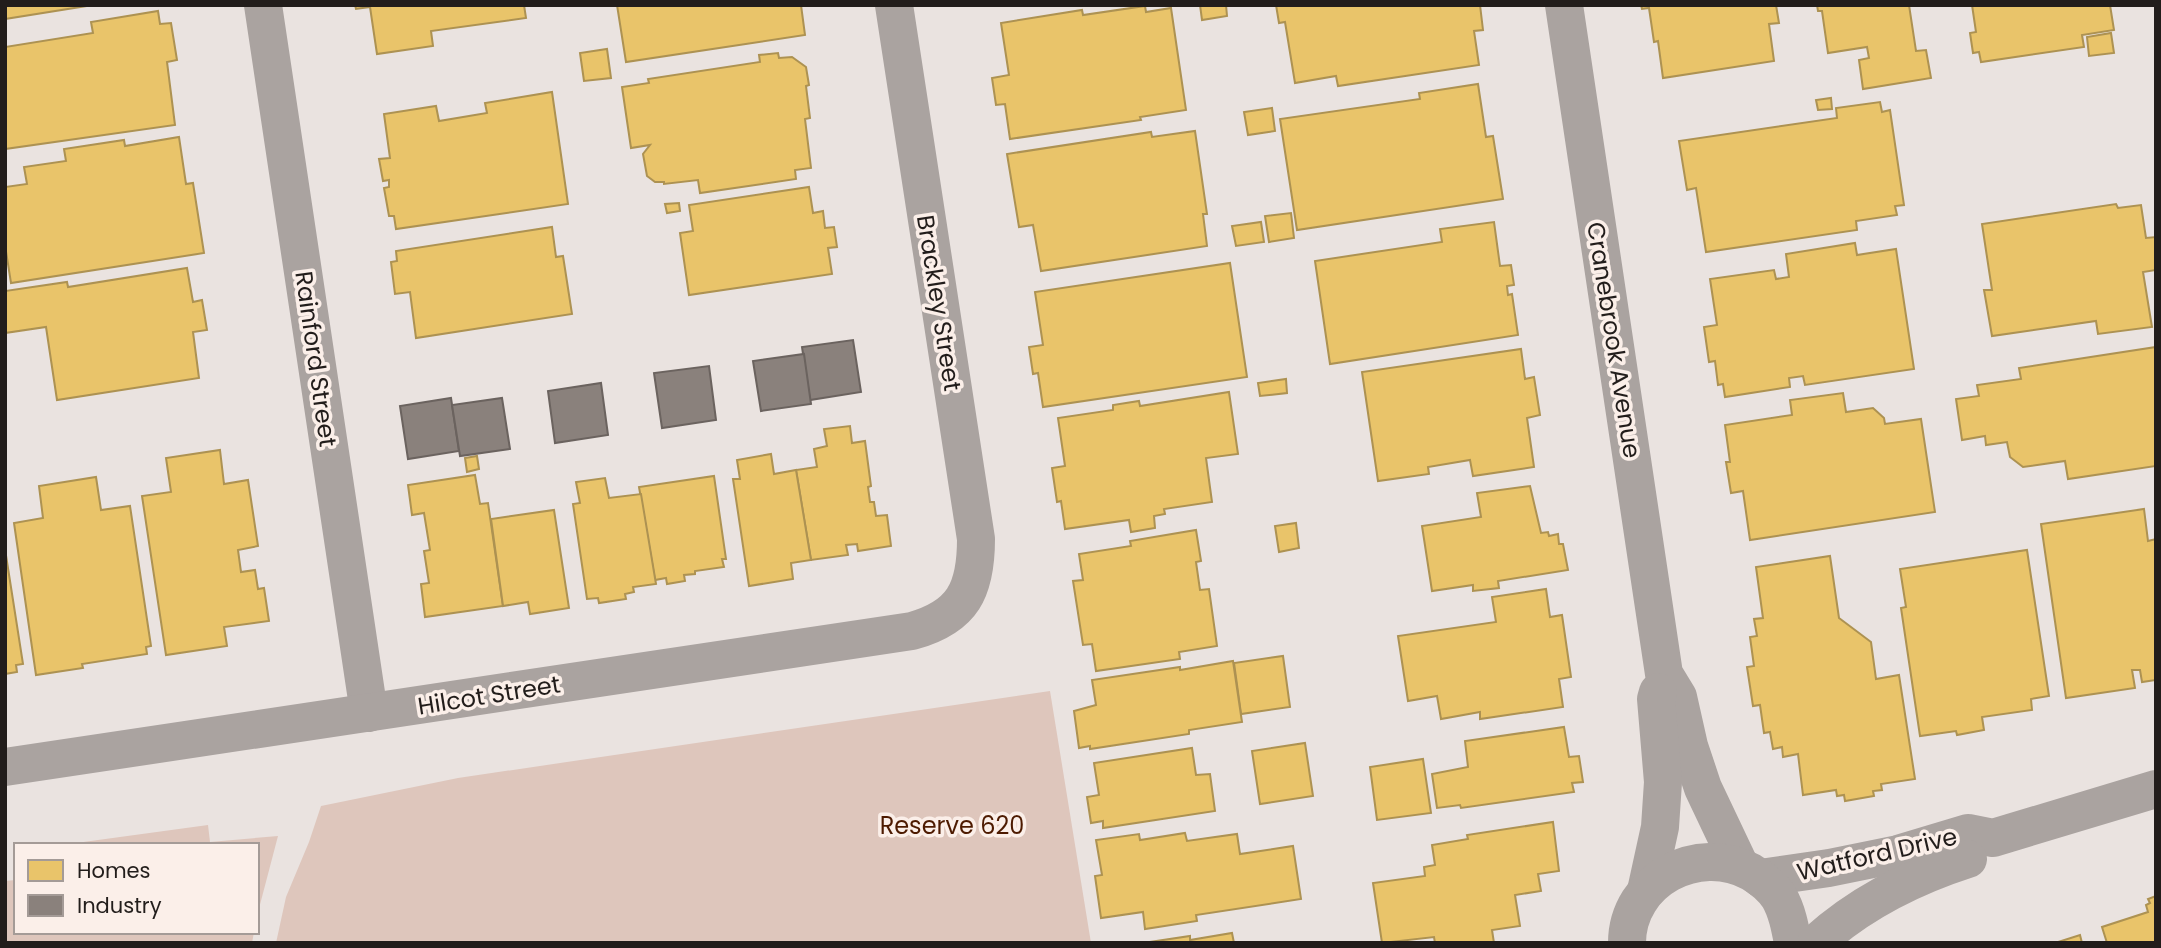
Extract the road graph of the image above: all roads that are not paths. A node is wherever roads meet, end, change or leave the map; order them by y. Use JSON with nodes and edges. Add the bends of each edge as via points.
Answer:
{"nodes":[{"id":1,"x":263,"y":5,"type":"edge"},
{"id":2,"x":894,"y":5,"type":"edge"},
{"id":3,"x":1564,"y":5,"type":"edge"},
{"id":4,"x":964,"y":600,"type":"joint"},
{"id":5,"x":1664,"y":674,"type":"junction"},
{"id":6,"x":369,"y":713,"type":"junction"},
{"id":7,"x":5,"y":767,"type":"edge"},
{"id":8,"x":2156,"y":789,"type":"edge"},
{"id":9,"x":1993,"y":838,"type":"junction"},
{"id":10,"x":1750,"y":872,"type":"junction"},
{"id":11,"x":1635,"y":915,"type":"edge"},
{"id":12,"x":1600,"y":943,"type":"edge"},
{"id":13,"x":1793,"y":943,"type":"edge"},
{"id":14,"x":1816,"y":943,"type":"edge"}],
"edges":[{"from":1,"to":6,"type":"street","name":"Rainford Street"},
{"from":2,"to":4,"type":"street","name":"Brackley Street","via":[[976,539],[972,581]]},
{"from":3,"to":5,"type":"street","name":"Cranebrook Avenue"},
{"from":4,"to":6,"type":"street","name":"Hilcot Street","via":[[952,614],[912,631]]},
{"from":5,"to":10,"type":"street","name":"Cranebrook Avenue","via":[[1678,697],[1703,788]]},
{"from":5,"to":11,"type":"street","name":"Cranebrook Avenue","via":[[1656,699],[1663,782],[1660,827]]},
{"from":6,"to":7,"type":"street","name":"Hilcot Street"},
{"from":8,"to":9,"type":"street","name":"Watford Drive"},
{"from":9,"to":10,"type":"street","name":"Watford Drive","via":[[1968,833],[1829,868]]},
{"from":9,"to":14,"type":"street","name":"Watford Drive","via":[[1980,854],[1927,872],[1881,895]]},
{"from":10,"to":11,"type":"street","name":"Watford Drive","via":[[1715,861],[1689,863],[1665,874]]},
{"from":10,"to":13,"type":"street","name":"Cranebrook Avenue","via":[[1778,895]]},
{"from":11,"to":12,"type":"street"}]}
